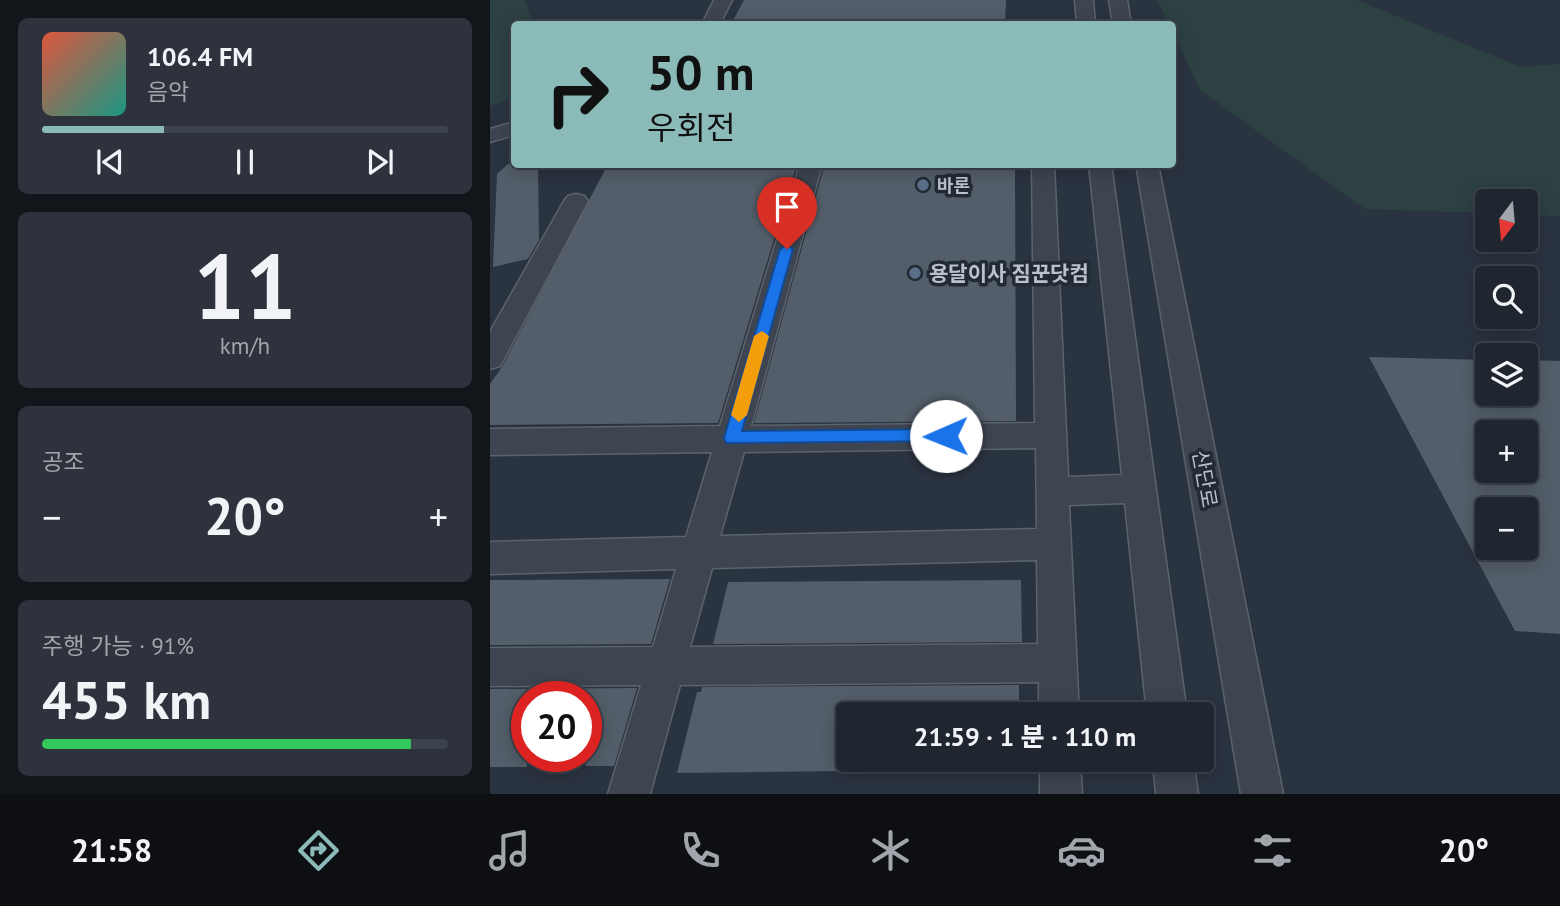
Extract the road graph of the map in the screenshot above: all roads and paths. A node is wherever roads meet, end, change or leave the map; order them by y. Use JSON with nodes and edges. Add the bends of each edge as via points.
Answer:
{"nodes":[{"id":1,"x":723,"y":0,"type":"edge"},
{"id":2,"x":1084,"y":0,"type":"edge"},
{"id":3,"x":1118,"y":0,"type":"edge"},
{"id":4,"x":712,"y":21,"type":"edge"},
{"id":5,"x":1086,"y":21,"type":"edge"},
{"id":6,"x":1122,"y":21,"type":"edge"},
{"id":7,"x":511,"y":129,"type":"edge"},
{"id":8,"x":490,"y":136,"type":"edge"},
{"id":9,"x":810,"y":168,"type":"edge"},
{"id":10,"x":1043,"y":168,"type":"edge"},
{"id":11,"x":1100,"y":168,"type":"edge"},
{"id":12,"x":1148,"y":168,"type":"edge"},
{"id":13,"x":576,"y":201,"type":"dead end"},
{"id":14,"x":490,"y":358,"type":"edge"},
{"id":15,"x":1051,"y":435,"type":"junction"},
{"id":16,"x":732,"y":438,"type":"junction"},
{"id":17,"x":490,"y":442,"type":"edge"},
{"id":18,"x":1140,"y":489,"type":"junction"},
{"id":19,"x":1053,"y":491,"type":"junction"},
{"id":20,"x":1054,"y":544,"type":"junction"},
{"id":21,"x":699,"y":553,"type":"junction"},
{"id":22,"x":490,"y":558,"type":"edge"},
{"id":23,"x":1058,"y":663,"type":"junction"},
{"id":24,"x":666,"y":666,"type":"junction"},
{"id":25,"x":490,"y":667,"type":"edge"},
{"id":26,"x":1059,"y":702,"type":"edge"},
{"id":27,"x":1166,"y":702,"type":"edge"},
{"id":28,"x":1060,"y":772,"type":"edge"},
{"id":29,"x":1174,"y":772,"type":"edge"},
{"id":30,"x":629,"y":794,"type":"edge"},
{"id":31,"x":1061,"y":794,"type":"edge"},
{"id":32,"x":1177,"y":794,"type":"edge"},
{"id":33,"x":1262,"y":794,"type":"edge"}],
"edges":[{"from":1,"to":4,"type":"street"},
{"from":2,"to":5,"type":"street"},
{"from":3,"to":6,"type":"street"},
{"from":7,"to":8,"type":"street"},
{"from":9,"to":16,"type":"street"},
{"from":10,"to":15,"type":"street"},
{"from":11,"to":18,"type":"street"},
{"from":12,"to":33,"type":"street","name":"산단로"},
{"from":13,"to":14,"type":"street"},
{"from":15,"to":16,"type":"street"},
{"from":15,"to":19,"type":"street"},
{"from":16,"to":17,"type":"street"},
{"from":16,"to":21,"type":"street"},
{"from":18,"to":19,"type":"street"},
{"from":18,"to":27,"type":"street"},
{"from":19,"to":20,"type":"street"},
{"from":20,"to":21,"type":"street"},
{"from":20,"to":23,"type":"street"},
{"from":21,"to":22,"type":"street"},
{"from":21,"to":24,"type":"street"},
{"from":23,"to":24,"type":"street"},
{"from":23,"to":26,"type":"street"},
{"from":24,"to":25,"type":"street"},
{"from":24,"to":30,"type":"street"},
{"from":28,"to":31,"type":"street"},
{"from":29,"to":32,"type":"street"}]}
